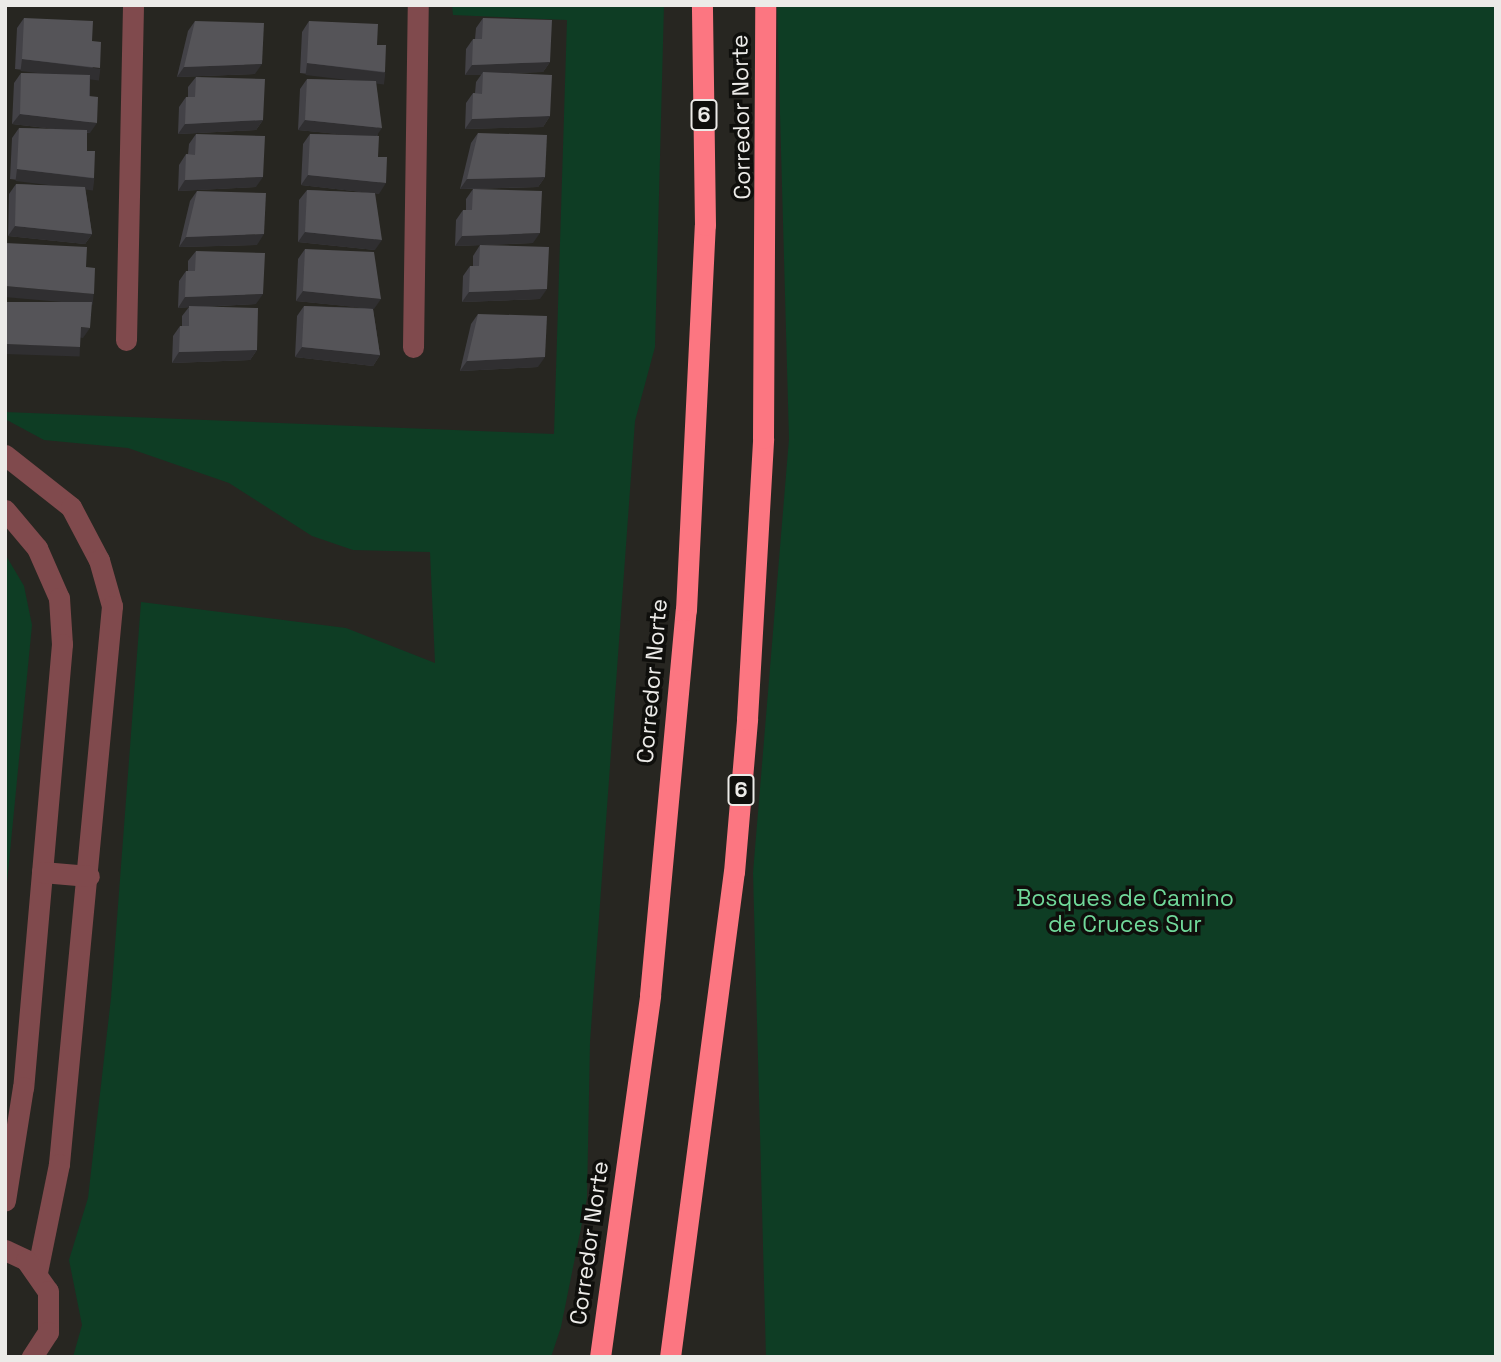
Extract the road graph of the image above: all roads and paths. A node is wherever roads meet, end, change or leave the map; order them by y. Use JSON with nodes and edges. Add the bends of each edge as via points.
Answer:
{"nodes":[{"id":1,"x":132,"y":5,"type":"edge"},
{"id":2,"x":418,"y":5,"type":"edge"},
{"id":3,"x":702,"y":5,"type":"edge"},
{"id":4,"x":765,"y":5,"type":"edge"},
{"id":5,"x":126,"y":340,"type":"dead end"},
{"id":6,"x":413,"y":347,"type":"dead end"},
{"id":7,"x":5,"y":455,"type":"edge"},
{"id":8,"x":5,"y":510,"type":"edge"},
{"id":9,"x":41,"y":872,"type":"junction"},
{"id":10,"x":89,"y":876,"type":"junction"},
{"id":11,"x":5,"y":1201,"type":"edge"},
{"id":12,"x":5,"y":1250,"type":"edge"},
{"id":13,"x":37,"y":1272,"type":"junction"},
{"id":14,"x":671,"y":1356,"type":"edge"},
{"id":15,"x":32,"y":1357,"type":"edge"},
{"id":16,"x":600,"y":1357,"type":"edge"}],
"edges":[{"from":1,"to":5,"type":"street"},
{"from":2,"to":6,"type":"street"},
{"from":3,"to":16,"type":"highway","name":"Corredor Norte","number":"6","via":[[705,225],[685,610],[650,995]]},
{"from":4,"to":14,"type":"highway","name":"Corredor Norte","number":"6","via":[[763,438],[747,719],[734,872]]},
{"from":7,"to":10,"type":"street","via":[[71,507],[99,560],[112,606]]},
{"from":8,"to":9,"type":"street","via":[[37,548],[59,598],[62,645]]},
{"from":9,"to":10,"type":"street"},
{"from":9,"to":11,"type":"street","via":[[23,1087]]},
{"from":10,"to":13,"type":"street","via":[[59,1164]]},
{"from":12,"to":13,"type":"street"},
{"from":13,"to":15,"type":"street","via":[[51,1311]]}]}
